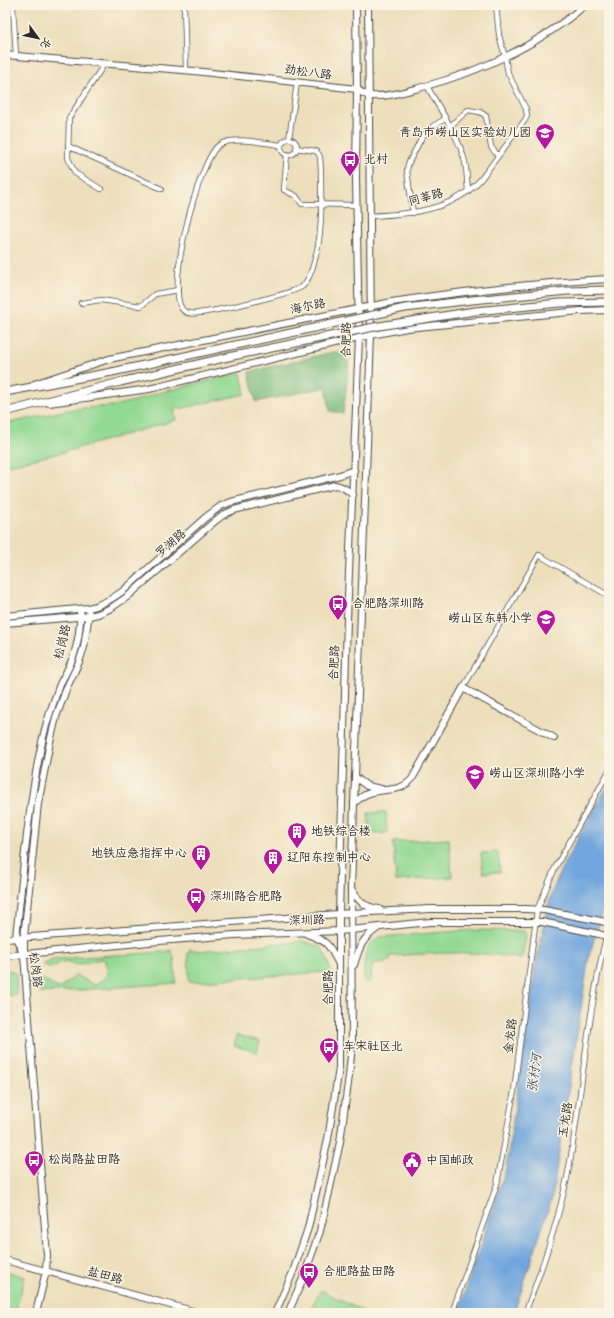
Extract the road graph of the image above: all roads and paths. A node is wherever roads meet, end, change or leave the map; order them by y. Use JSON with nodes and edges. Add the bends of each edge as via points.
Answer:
{"nodes":[{"id":1,"x":13,"y":5,"type":"edge"},
{"id":2,"x":184,"y":5,"type":"edge"},
{"id":3,"x":356,"y":5,"type":"edge"},
{"id":4,"x":368,"y":5,"type":"edge"},
{"id":5,"x":496,"y":5,"type":"edge"},
{"id":6,"x":585,"y":5,"type":"edge"},
{"id":7,"x":5,"y":55,"type":"edge"},
{"id":8,"x":16,"y":56,"type":"junction"},
{"id":9,"x":505,"y":57,"type":"junction"},
{"id":10,"x":105,"y":63,"type":"junction"},
{"id":11,"x":186,"y":70,"type":"junction"},
{"id":12,"x":297,"y":83,"type":"junction"},
{"id":13,"x":427,"y":86,"type":"junction"},
{"id":14,"x":357,"y":90,"type":"junction"},
{"id":15,"x":370,"y":96,"type":"junction"},
{"id":16,"x":445,"y":120,"type":"junction"},
{"id":17,"x":449,"y":127,"type":"junction"},
{"id":18,"x":289,"y":139,"type":"junction"},
{"id":19,"x":281,"y":145,"type":"junction"},
{"id":20,"x":68,"y":146,"type":"junction"},
{"id":21,"x":296,"y":148,"type":"junction"},
{"id":22,"x":288,"y":154,"type":"junction"},
{"id":23,"x":498,"y":156,"type":"junction"},
{"id":24,"x":101,"y":189,"type":"dead end"},
{"id":25,"x":162,"y":189,"type":"dead end"},
{"id":26,"x":468,"y":192,"type":"junction"},
{"id":27,"x":322,"y":204,"type":"junction"},
{"id":28,"x":357,"y":205,"type":"junction"},
{"id":29,"x":413,"y":213,"type":"junction"},
{"id":30,"x":370,"y":216,"type":"junction"},
{"id":31,"x":609,"y":279,"type":"edge"},
{"id":32,"x":178,"y":290,"type":"junction"},
{"id":33,"x":609,"y":290,"type":"edge"},
{"id":34,"x":82,"y":302,"type":"dead end"},
{"id":35,"x":609,"y":302,"type":"edge"},
{"id":36,"x":371,"y":306,"type":"junction"},
{"id":37,"x":359,"y":308,"type":"junction"},
{"id":38,"x":609,"y":310,"type":"edge"},
{"id":39,"x":371,"y":335,"type":"junction"},
{"id":40,"x":359,"y":338,"type":"junction"},
{"id":41,"x":18,"y":389,"type":"junction"},
{"id":42,"x":5,"y":392,"type":"edge"},
{"id":43,"x":18,"y":408,"type":"junction"},
{"id":44,"x":5,"y":412,"type":"edge"},
{"id":45,"x":354,"y":470,"type":"junction"},
{"id":46,"x":353,"y":495,"type":"junction"},
{"id":47,"x":609,"y":596,"type":"edge"},
{"id":48,"x":88,"y":608,"type":"junction"},
{"id":49,"x":80,"y":609,"type":"junction"},
{"id":50,"x":5,"y":616,"type":"edge"},
{"id":51,"x":89,"y":616,"type":"junction"},
{"id":52,"x":81,"y":617,"type":"junction"},
{"id":53,"x":5,"y":623,"type":"edge"},
{"id":54,"x":464,"y":688,"type":"junction"},
{"id":55,"x":554,"y":738,"type":"dead end"},
{"id":56,"x":609,"y":772,"type":"edge"},
{"id":57,"x":355,"y":777,"type":"junction"},
{"id":58,"x":383,"y":790,"type":"junction"},
{"id":59,"x":354,"y":803,"type":"junction"},
{"id":60,"x":351,"y":888,"type":"junction"},
{"id":61,"x":541,"y":910,"type":"junction"},
{"id":62,"x":390,"y":912,"type":"junction"},
{"id":63,"x":351,"y":913,"type":"junction"},
{"id":64,"x":339,"y":914,"type":"junction"},
{"id":65,"x":539,"y":922,"type":"junction"},
{"id":66,"x":609,"y":924,"type":"edge"},
{"id":67,"x":380,"y":927,"type":"junction"},
{"id":68,"x":352,"y":929,"type":"junction"},
{"id":69,"x":340,"y":931,"type":"junction"},
{"id":70,"x":303,"y":932,"type":"junction"},
{"id":71,"x":608,"y":936,"type":"edge"},
{"id":72,"x":24,"y":937,"type":"junction"},
{"id":73,"x":16,"y":938,"type":"junction"},
{"id":74,"x":5,"y":939,"type":"edge"},
{"id":75,"x":24,"y":955,"type":"junction"},
{"id":76,"x":5,"y":956,"type":"edge"},
{"id":77,"x":339,"y":966,"type":"junction"},
{"id":78,"x":352,"y":970,"type":"junction"},
{"id":79,"x":5,"y":1260,"type":"edge"},
{"id":80,"x":46,"y":1271,"type":"junction"},
{"id":81,"x":36,"y":1313,"type":"edge"},
{"id":82,"x":200,"y":1313,"type":"edge"},
{"id":83,"x":275,"y":1313,"type":"edge"},
{"id":84,"x":288,"y":1313,"type":"edge"},
{"id":85,"x":452,"y":1313,"type":"edge"},
{"id":86,"x":525,"y":1313,"type":"edge"}],
"edges":[{"from":1,"to":8,"type":"street"},
{"from":2,"to":11,"type":"street"},
{"from":3,"to":14,"type":"street","name":"合肥路"},
{"from":4,"to":15,"type":"street","name":"合肥路"},
{"from":5,"to":9,"type":"street","name":"同莘路","via":[[498,35]]},
{"from":6,"to":9,"type":"street","name":"劲松八路","via":[[572,17]]},
{"from":7,"to":8,"type":"street","name":"劲松八路"},
{"from":8,"to":10,"type":"street","name":"劲松八路"},
{"from":9,"to":13,"type":"street","name":"劲松八路"},
{"from":9,"to":23,"type":"street","name":"同莘路","via":[[508,73],[527,111],[525,120]]},
{"from":10,"to":11,"type":"street","name":"劲松八路"},
{"from":10,"to":20,"type":"street","via":[[69,118]]},
{"from":11,"to":12,"type":"street","name":"劲松八路"},
{"from":12,"to":14,"type":"street","name":"劲松八路"},
{"from":12,"to":18,"type":"street"},
{"from":13,"to":15,"type":"street","name":"劲松八路"},
{"from":13,"to":16,"type":"street"},
{"from":14,"to":15,"type":"street","name":"劲松八路"},
{"from":14,"to":28,"type":"street","name":"合肥路"},
{"from":15,"to":30,"type":"street","name":"合肥路"},
{"from":16,"to":17,"type":"street"},
{"from":16,"to":29,"type":"street","via":[[422,136],[408,164]]},
{"from":17,"to":23,"type":"street","via":[[468,110],[480,112],[487,121],[491,147]]},
{"from":17,"to":26,"type":"street","via":[[464,157]]},
{"from":18,"to":19,"type":"street"},
{"from":18,"to":21,"type":"street","via":[[295,143]]},
{"from":19,"to":22,"type":"street","via":[[282,150]]},
{"from":19,"to":32,"type":"street","via":[[232,140],[220,144],[213,150],[191,207],[182,243]]},
{"from":20,"to":24,"type":"street","via":[[68,158],[75,173]]},
{"from":20,"to":25,"type":"street"},
{"from":21,"to":22,"type":"street"},
{"from":21,"to":27,"type":"street","via":[[311,149],[319,154]]},
{"from":22,"to":27,"type":"street","via":[[284,190],[296,196],[302,204]]},
{"from":23,"to":26,"type":"street","name":"同莘路"},
{"from":26,"to":29,"type":"street","name":"同莘路","via":[[444,205]]},
{"from":27,"to":28,"type":"street"},
{"from":27,"to":32,"type":"street","via":[[315,254],[310,273],[301,287],[267,298],[192,314],[182,309]]},
{"from":28,"to":37,"type":"street","name":"合肥路"},
{"from":29,"to":30,"type":"street","name":"同莘路"},
{"from":30,"to":36,"type":"street","name":"合肥路"},
{"from":31,"to":36,"type":"street","name":"海尔路","via":[[429,296]]},
{"from":32,"to":34,"type":"street","via":[[155,294],[141,306],[101,300]]},
{"from":33,"to":41,"type":"main road","name":"海尔路","bridge":true,"via":[[568,291],[405,308],[112,372]]},
{"from":35,"to":43,"type":"main road","bridge":true,"via":[[560,303],[491,310],[379,326],[228,356]]},
{"from":36,"to":37,"type":"street","name":"海尔路"},
{"from":36,"to":39,"type":"street","name":"合肥路"},
{"from":37,"to":40,"type":"street","name":"合肥路"},
{"from":37,"to":41,"type":"street","name":"海尔路","via":[[109,359]]},
{"from":38,"to":39,"type":"street","via":[[407,328]]},
{"from":39,"to":40,"type":"street"},
{"from":39,"to":57,"type":"street","name":"合肥路"},
{"from":40,"to":43,"type":"street","via":[[149,389]]},
{"from":40,"to":45,"type":"street","name":"合肥路"},
{"from":41,"to":42,"type":"main road","name":"海尔路"},
{"from":43,"to":44,"type":"main road"},
{"from":45,"to":46,"type":"street","name":"合肥路"},
{"from":45,"to":48,"type":"street","via":[[221,506],[123,591]]},
{"from":46,"to":51,"type":"street","name":"罗湖路","via":[[345,488],[334,485],[234,510],[215,521],[127,597],[111,608]]},
{"from":46,"to":64,"type":"street","name":"合肥路"},
{"from":47,"to":54,"type":"street","via":[[539,555]]},
{"from":48,"to":49,"type":"street"},
{"from":48,"to":51,"type":"street","name":"松岗路"},
{"from":49,"to":50,"type":"street"},
{"from":49,"to":52,"type":"street","name":"松岗路"},
{"from":51,"to":52,"type":"street","name":"罗湖路"},
{"from":51,"to":72,"type":"street","name":"松岗路","via":[[84,647],[56,717],[50,742],[38,804]]},
{"from":52,"to":53,"type":"street","name":"罗湖路"},
{"from":52,"to":73,"type":"street","name":"松岗路","via":[[74,652],[42,741],[30,804]]},
{"from":54,"to":55,"type":"street"},
{"from":54,"to":58,"type":"street","via":[[412,779],[398,789]]},
{"from":56,"to":61,"type":"street","name":"金龙路","via":[[555,868]]},
{"from":57,"to":58,"type":"street","via":[[367,786]]},
{"from":57,"to":59,"type":"street","name":"合肥路"},
{"from":58,"to":59,"type":"street","via":[[368,794]]},
{"from":59,"to":60,"type":"street","name":"合肥路"},
{"from":60,"to":62,"type":"street","via":[[363,905]]},
{"from":60,"to":63,"type":"street","name":"合肥路"},
{"from":61,"to":62,"type":"street","name":"深圳路","via":[[431,909]]},
{"from":61,"to":65,"type":"street","name":"金龙路"},
{"from":61,"to":66,"type":"street","name":"深圳路","bridge":true},
{"from":62,"to":63,"type":"street","name":"深圳路"},
{"from":63,"to":64,"type":"street","name":"深圳路"},
{"from":63,"to":68,"type":"street","name":"合肥路"},
{"from":64,"to":69,"type":"street","name":"合肥路"},
{"from":64,"to":72,"type":"street","name":"深圳路"},
{"from":65,"to":67,"type":"street","name":"深圳路","via":[[430,922]]},
{"from":65,"to":71,"type":"street","name":"深圳路"},
{"from":65,"to":85,"type":"street","name":"金龙路","via":[[514,1091],[497,1184]]},
{"from":66,"to":71,"type":"street","name":"玉龙路"},
{"from":67,"to":68,"type":"street","name":"深圳路"},
{"from":67,"to":78,"type":"street","via":[[360,946]]},
{"from":68,"to":69,"type":"street","name":"深圳路"},
{"from":68,"to":78,"type":"street","name":"合肥路"},
{"from":69,"to":70,"type":"street","name":"深圳路"},
{"from":69,"to":77,"type":"street","name":"合肥路"},
{"from":70,"to":75,"type":"street","name":"深圳路","via":[[159,941]]},
{"from":70,"to":77,"type":"street","via":[[326,942]]},
{"from":71,"to":86,"type":"street","name":"玉龙路","via":[[599,967],[570,1163],[558,1217]]},
{"from":72,"to":73,"type":"street","name":"深圳路"},
{"from":72,"to":75,"type":"street","name":"松岗路"},
{"from":73,"to":74,"type":"street","name":"深圳路"},
{"from":73,"to":75,"type":"street","name":"松岗路"},
{"from":75,"to":76,"type":"street","name":"深圳路"},
{"from":75,"to":80,"type":"street","name":"松岗路"},
{"from":77,"to":83,"type":"street","name":"合肥路","via":[[339,1068],[328,1139],[308,1228]]},
{"from":78,"to":84,"type":"street","name":"合肥路","via":[[352,1045],[340,1142],[320,1231]]},
{"from":79,"to":80,"type":"street","name":"盐田路"},
{"from":80,"to":81,"type":"street","name":"松岗路"},
{"from":80,"to":82,"type":"street","name":"盐田路"}]}
